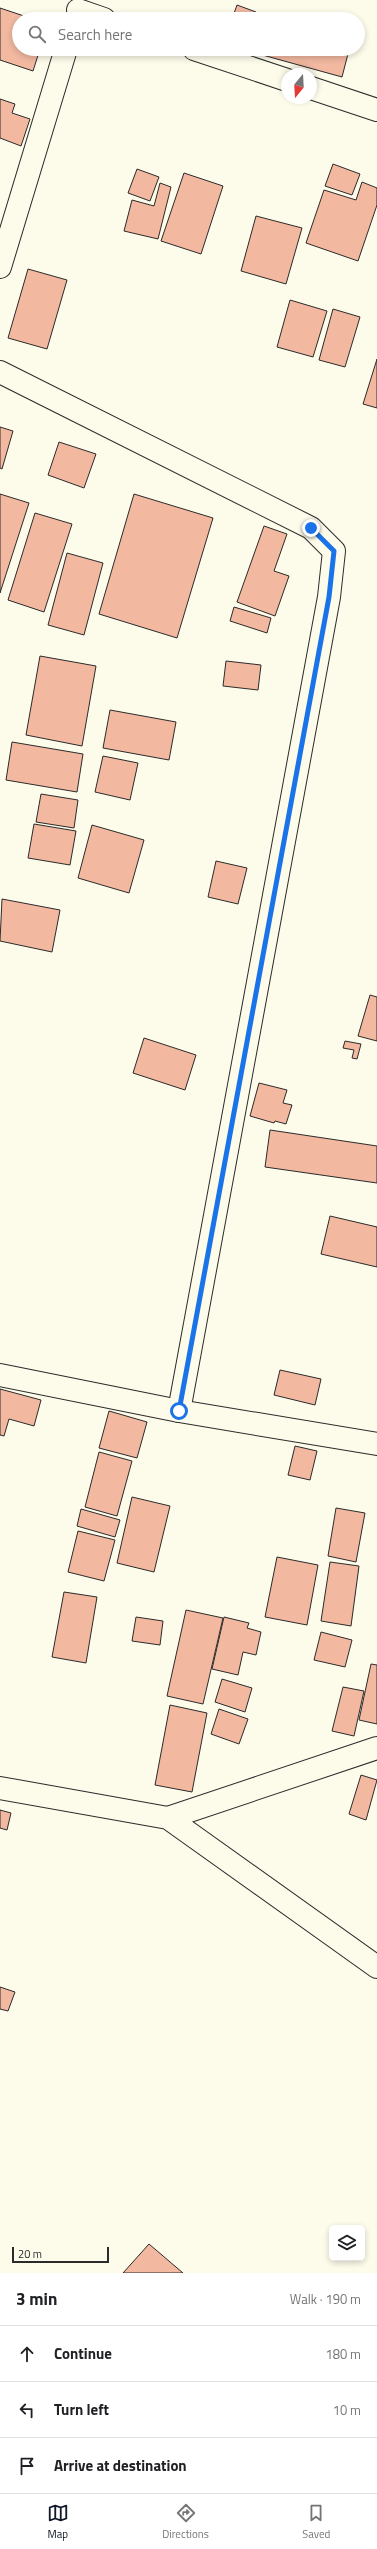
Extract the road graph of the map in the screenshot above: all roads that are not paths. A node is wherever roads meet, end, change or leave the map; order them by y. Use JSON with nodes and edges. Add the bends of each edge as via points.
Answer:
{"nodes":[{"id":1,"x":64,"y":56,"type":"edge"},
{"id":2,"x":215,"y":56,"type":"edge"},
{"id":3,"x":281,"y":78,"type":"edge"},
{"id":4,"x":317,"y":90,"type":"edge"},
{"id":5,"x":377,"y":110,"type":"edge"},
{"id":6,"x":0,"y":267,"type":"edge"},
{"id":7,"x":0,"y":372,"type":"edge"},
{"id":8,"x":0,"y":1374,"type":"edge"},
{"id":9,"x":179,"y":1411,"type":"junction"},
{"id":10,"x":377,"y":1444,"type":"edge"},
{"id":11,"x":377,"y":1748,"type":"edge"},
{"id":12,"x":0,"y":1788,"type":"edge"},
{"id":13,"x":168,"y":1818,"type":"junction"},
{"id":14,"x":377,"y":1967,"type":"edge"}],
"edges":[{"from":1,"to":6,"type":"street"},
{"from":2,"to":3,"type":"street"},
{"from":4,"to":5,"type":"street"},
{"from":7,"to":9,"type":"street","via":[[311,528],[334,551],[328,605]]},
{"from":8,"to":9,"type":"street"},
{"from":9,"to":10,"type":"street"},
{"from":11,"to":13,"type":"street"},
{"from":12,"to":13,"type":"street"},
{"from":13,"to":14,"type":"street"}]}
